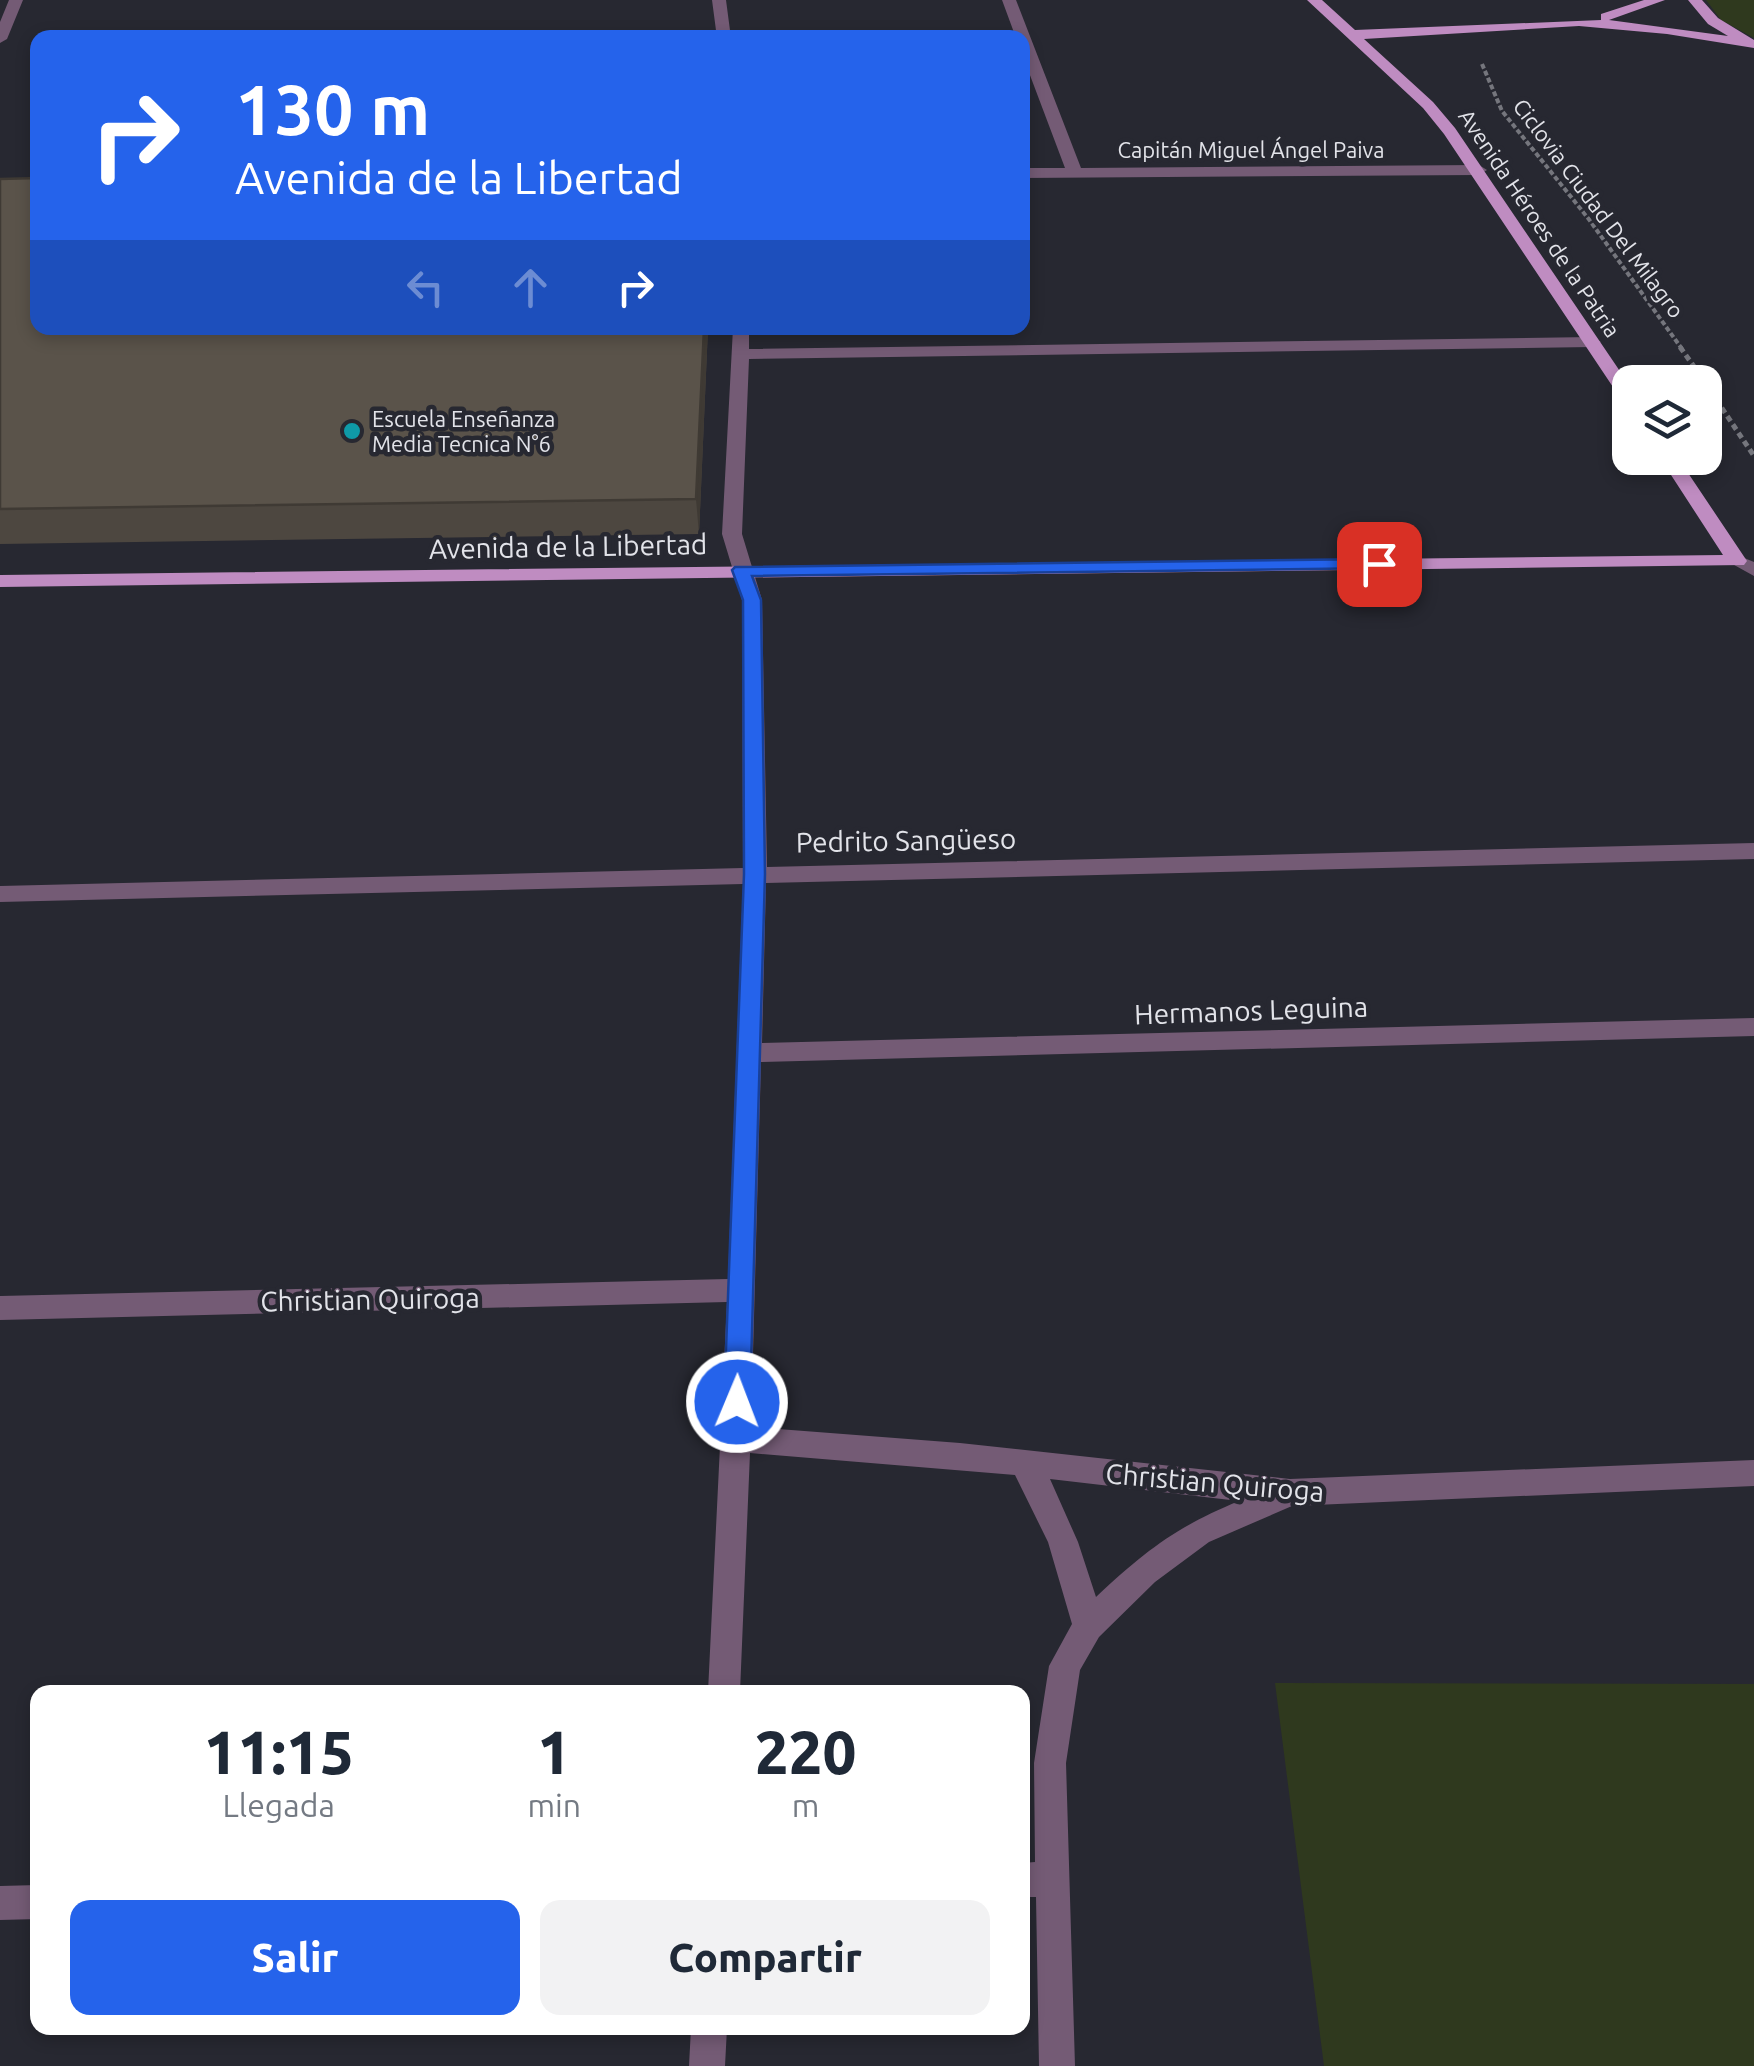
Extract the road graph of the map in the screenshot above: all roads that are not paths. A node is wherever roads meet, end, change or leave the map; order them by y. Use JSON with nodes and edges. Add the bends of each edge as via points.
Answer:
{"nodes":[{"id":1,"x":16,"y":0,"type":"edge"},
{"id":2,"x":718,"y":0,"type":"edge"},
{"id":3,"x":1009,"y":0,"type":"edge"},
{"id":4,"x":1314,"y":0,"type":"edge"},
{"id":5,"x":1658,"y":0,"type":"edge"},
{"id":6,"x":1695,"y":0,"type":"edge"},
{"id":7,"x":1579,"y":22,"type":"junction"},
{"id":8,"x":723,"y":30,"type":"edge"},
{"id":9,"x":1020,"y":30,"type":"edge"},
{"id":10,"x":1351,"y":34,"type":"junction"},
{"id":11,"x":0,"y":39,"type":"edge"},
{"id":12,"x":1754,"y":44,"type":"edge"},
{"id":13,"x":1030,"y":56,"type":"edge"},
{"id":14,"x":1480,"y":170,"type":"junction"},
{"id":15,"x":1074,"y":173,"type":"junction"},
{"id":16,"x":1030,"y":174,"type":"edge"},
{"id":17,"x":741,"y":335,"type":"edge"},
{"id":18,"x":1592,"y":342,"type":"junction"},
{"id":19,"x":740,"y":354,"type":"junction"},
{"id":20,"x":1612,"y":372,"type":"edge"},
{"id":21,"x":1681,"y":475,"type":"edge"},
{"id":22,"x":1746,"y":565,"type":"edge"},
{"id":23,"x":741,"y":570,"type":"junction"},
{"id":24,"x":0,"y":581,"type":"edge"},
{"id":25,"x":1754,"y":851,"type":"edge"},
{"id":26,"x":754,"y":874,"type":"junction"},
{"id":27,"x":0,"y":894,"type":"edge"},
{"id":28,"x":1754,"y":1027,"type":"edge"},
{"id":29,"x":749,"y":1053,"type":"junction"},
{"id":30,"x":740,"y":1290,"type":"junction"},
{"id":31,"x":0,"y":1308,"type":"edge"},
{"id":32,"x":736,"y":1439,"type":"junction"},
{"id":33,"x":1024,"y":1464,"type":"junction"},
{"id":34,"x":1754,"y":1473,"type":"edge"},
{"id":35,"x":1290,"y":1494,"type":"junction"},
{"id":36,"x":1088,"y":1626,"type":"junction"},
{"id":37,"x":724,"y":1685,"type":"edge"},
{"id":38,"x":1037,"y":1879,"type":"edge"},
{"id":39,"x":30,"y":1902,"type":"edge"},
{"id":40,"x":0,"y":1903,"type":"edge"},
{"id":41,"x":708,"y":2035,"type":"edge"},
{"id":42,"x":707,"y":2066,"type":"edge"},
{"id":43,"x":1057,"y":2066,"type":"edge"}],
"edges":[{"from":1,"to":11,"type":"street"},
{"from":2,"to":8,"type":"street"},
{"from":3,"to":9,"type":"street"},
{"from":4,"to":10,"type":"main road","name":"Avenida Héroes de la Patria"},
{"from":5,"to":7,"type":"main road"},
{"from":6,"to":12,"type":"main road","via":[[1713,21]]},
{"from":7,"to":10,"type":"main road"},
{"from":7,"to":12,"type":"main road"},
{"from":10,"to":14,"type":"main road","name":"Avenida Héroes de la Patria","via":[[1428,105]]},
{"from":13,"to":15,"type":"street"},
{"from":14,"to":15,"type":"street","name":"Capitán Miguel Ángel Paiva"},
{"from":14,"to":18,"type":"main road","name":"Avenida Héroes de la Patria"},
{"from":15,"to":16,"type":"street","name":"Capitán Miguel Ángel Paiva"},
{"from":17,"to":19,"type":"street"},
{"from":18,"to":19,"type":"street"},
{"from":18,"to":20,"type":"main road","name":"Avenida Héroes de la Patria"},
{"from":19,"to":23,"type":"street","via":[[732,534]]},
{"from":21,"to":22,"type":"main road"},
{"from":22,"to":23,"type":"main road","name":"Avenida de la Libertad"},
{"from":23,"to":24,"type":"main road","name":"Avenida de la Libertad"},
{"from":23,"to":26,"type":"street","via":[[752,600]]},
{"from":25,"to":26,"type":"street","name":"Pedrito Sangüeso"},
{"from":26,"to":27,"type":"street","name":"Pedrito Sangüeso"},
{"from":26,"to":29,"type":"street"},
{"from":28,"to":29,"type":"street","name":"Hermanos Leguina"},
{"from":29,"to":30,"type":"street"},
{"from":30,"to":31,"type":"street","name":"Christian Quiroga"},
{"from":30,"to":32,"type":"street"},
{"from":32,"to":33,"type":"street","name":"Christian Quiroga"},
{"from":32,"to":37,"type":"street"},
{"from":33,"to":35,"type":"street","name":"Christian Quiroga"},
{"from":33,"to":36,"type":"street","via":[[1046,1497],[1074,1566]]},
{"from":34,"to":35,"type":"street","name":"Christian Quiroga"},
{"from":35,"to":36,"type":"street","via":[[1198,1532]]},
{"from":36,"to":38,"type":"street","via":[[1065,1666],[1058,1700]]},
{"from":38,"to":43,"type":"street"},
{"from":39,"to":40,"type":"street"},
{"from":41,"to":42,"type":"street"}]}
